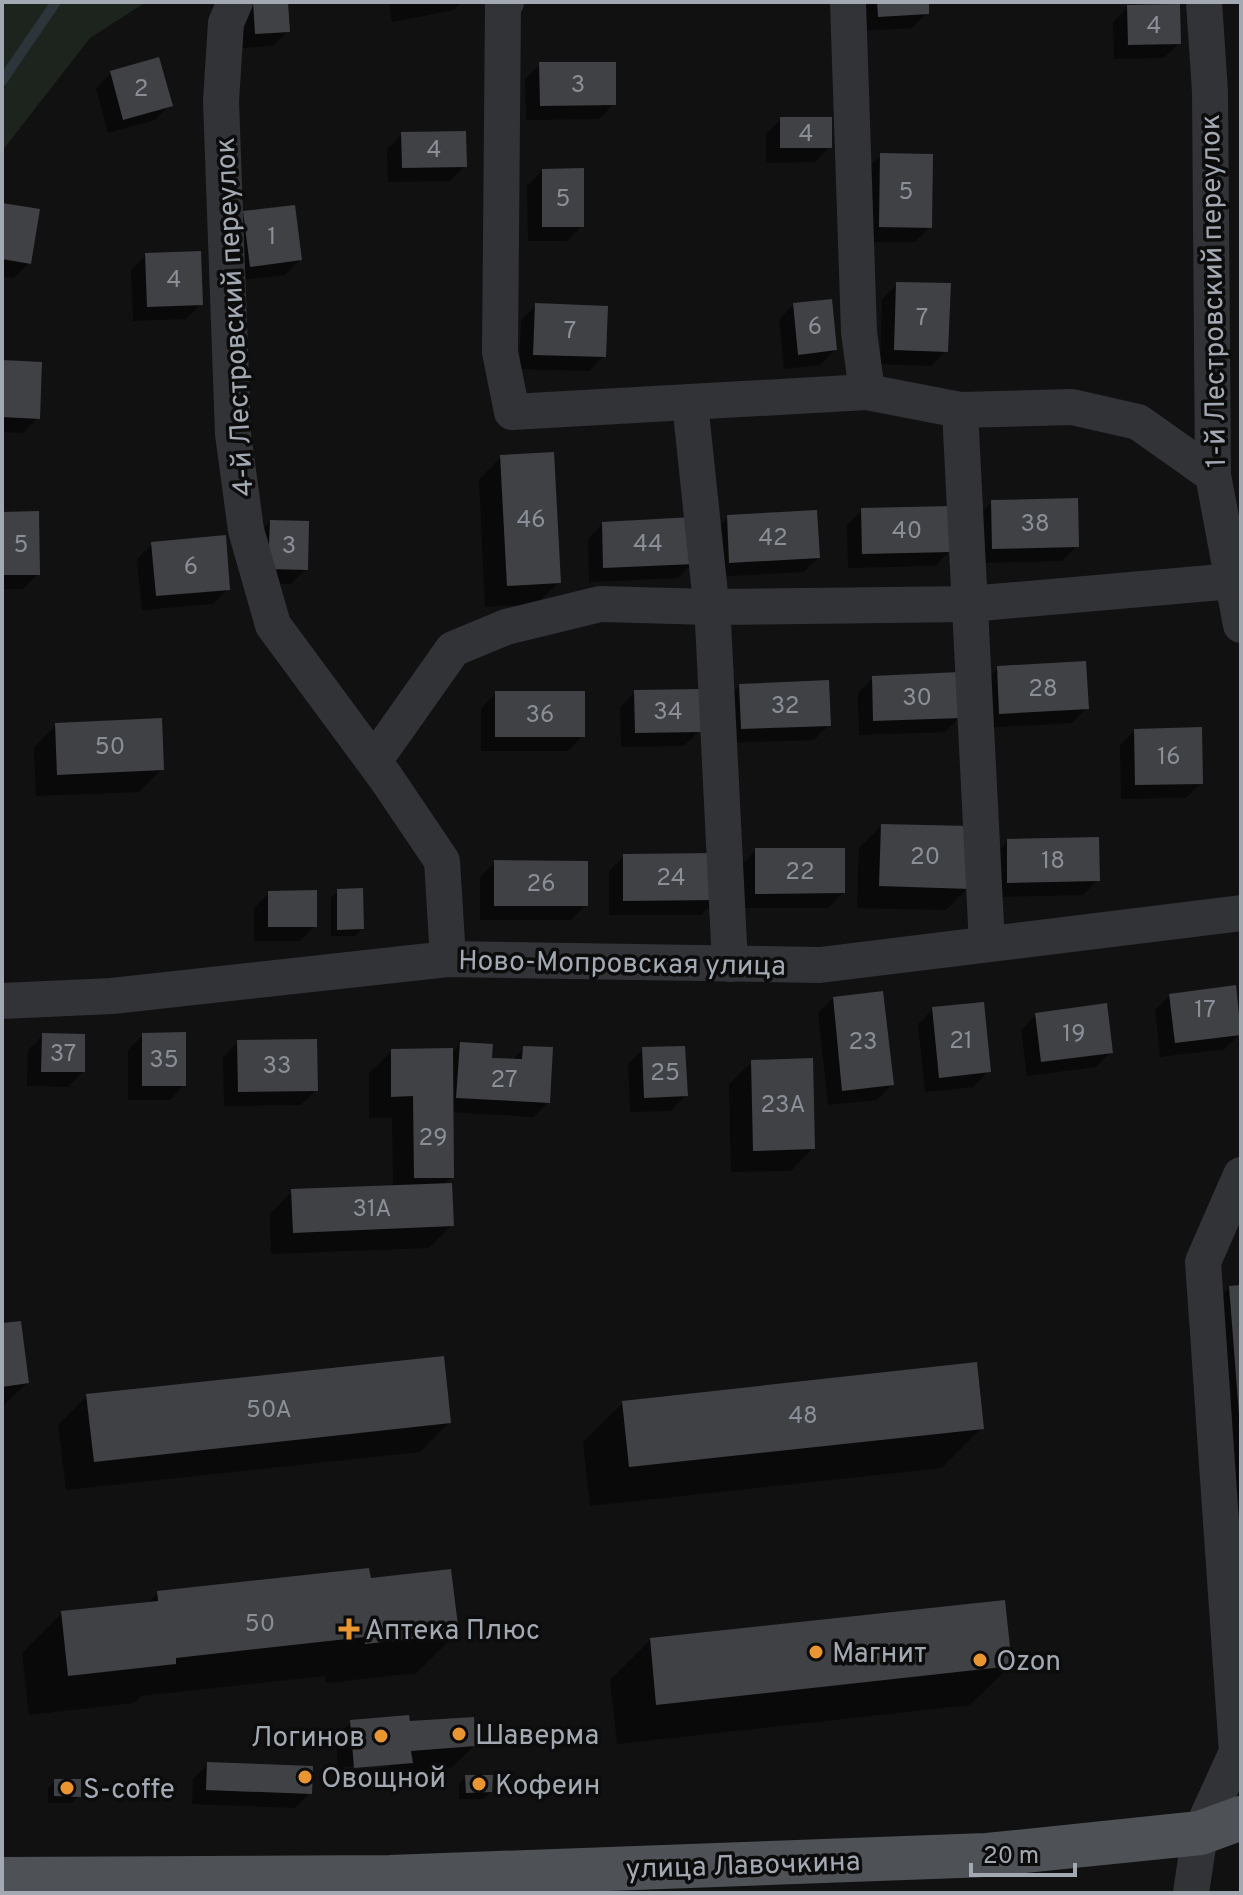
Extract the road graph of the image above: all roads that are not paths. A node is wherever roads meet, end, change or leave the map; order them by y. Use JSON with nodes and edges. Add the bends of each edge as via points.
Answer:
{"nodes":[{"id":1,"x":235,"y":2,"type":"edge"},
{"id":2,"x":506,"y":2,"type":"edge"},
{"id":3,"x":848,"y":2,"type":"edge"},
{"id":4,"x":1204,"y":2,"type":"edge"},
{"id":5,"x":867,"y":392,"type":"junction"},
{"id":6,"x":690,"y":403,"type":"junction"},
{"id":7,"x":960,"y":410,"type":"junction"},
{"id":8,"x":1213,"y":475,"type":"junction"},
{"id":9,"x":1233,"y":581,"type":"junction"},
{"id":10,"x":970,"y":604,"type":"junction"},
{"id":11,"x":711,"y":607,"type":"junction"},
{"id":12,"x":1241,"y":625,"type":"edge"},
{"id":13,"x":374,"y":761,"type":"junction"},
{"id":14,"x":1241,"y":913,"type":"edge"},
{"id":15,"x":987,"y":944,"type":"junction"},
{"id":16,"x":448,"y":959,"type":"junction"},
{"id":17,"x":730,"y":964,"type":"junction"},
{"id":18,"x":2,"y":1001,"type":"edge"},
{"id":19,"x":1241,"y":1175,"type":"edge"},
{"id":20,"x":1230,"y":1226,"type":"edge"},
{"id":21,"x":1241,"y":1818,"type":"edge"},
{"id":22,"x":1200,"y":1833,"type":"junction"},
{"id":23,"x":2,"y":1879,"type":"edge"},
{"id":24,"x":1191,"y":1893,"type":"edge"}],
"edges":[{"from":1,"to":13,"type":"street","name":"4-й Лестровский переулок","via":[[226,23],[221,101],[233,434],[246,530],[273,625]]},
{"from":2,"to":6,"type":"street","via":[[500,352],[512,412]]},
{"from":3,"to":5,"type":"street","via":[[859,332]]},
{"from":4,"to":8,"type":"street","name":"1-й Лестровский переулок","via":[[1210,92]]},
{"from":5,"to":6,"type":"street"},
{"from":5,"to":7,"type":"street"},
{"from":6,"to":11,"type":"street"},
{"from":7,"to":8,"type":"street","via":[[1072,407],[1138,422]]},
{"from":7,"to":10,"type":"street"},
{"from":8,"to":9,"type":"street","name":"1-й Лестровский переулок"},
{"from":9,"to":10,"type":"street"},
{"from":9,"to":12,"type":"street","name":"1-й Лестровский переулок"},
{"from":10,"to":11,"type":"street"},
{"from":10,"to":15,"type":"street"},
{"from":11,"to":13,"type":"street","via":[[600,604],[506,627],[453,649]]},
{"from":11,"to":17,"type":"street"},
{"from":13,"to":16,"type":"street","name":"4-й Лестровский переулок","via":[[442,861]]},
{"from":14,"to":15,"type":"street","name":"Ново-Мопровская улица"},
{"from":15,"to":17,"type":"street","name":"Ново-Мопровская улица","via":[[820,965]]},
{"from":16,"to":17,"type":"street","name":"Ново-Мопровская улица"},
{"from":16,"to":18,"type":"street","name":"Ново-Мопровская улица","via":[[112,996]]},
{"from":19,"to":20,"type":"street"},
{"from":20,"to":22,"type":"street","via":[[1203,1262],[1237,1752]]},
{"from":21,"to":22,"type":"main road","name":"улица Лавочкина"},
{"from":22,"to":23,"type":"main road","name":"улица Лавочкина","via":[[895,1859],[390,1877]]},
{"from":22,"to":24,"type":"street"}]}
